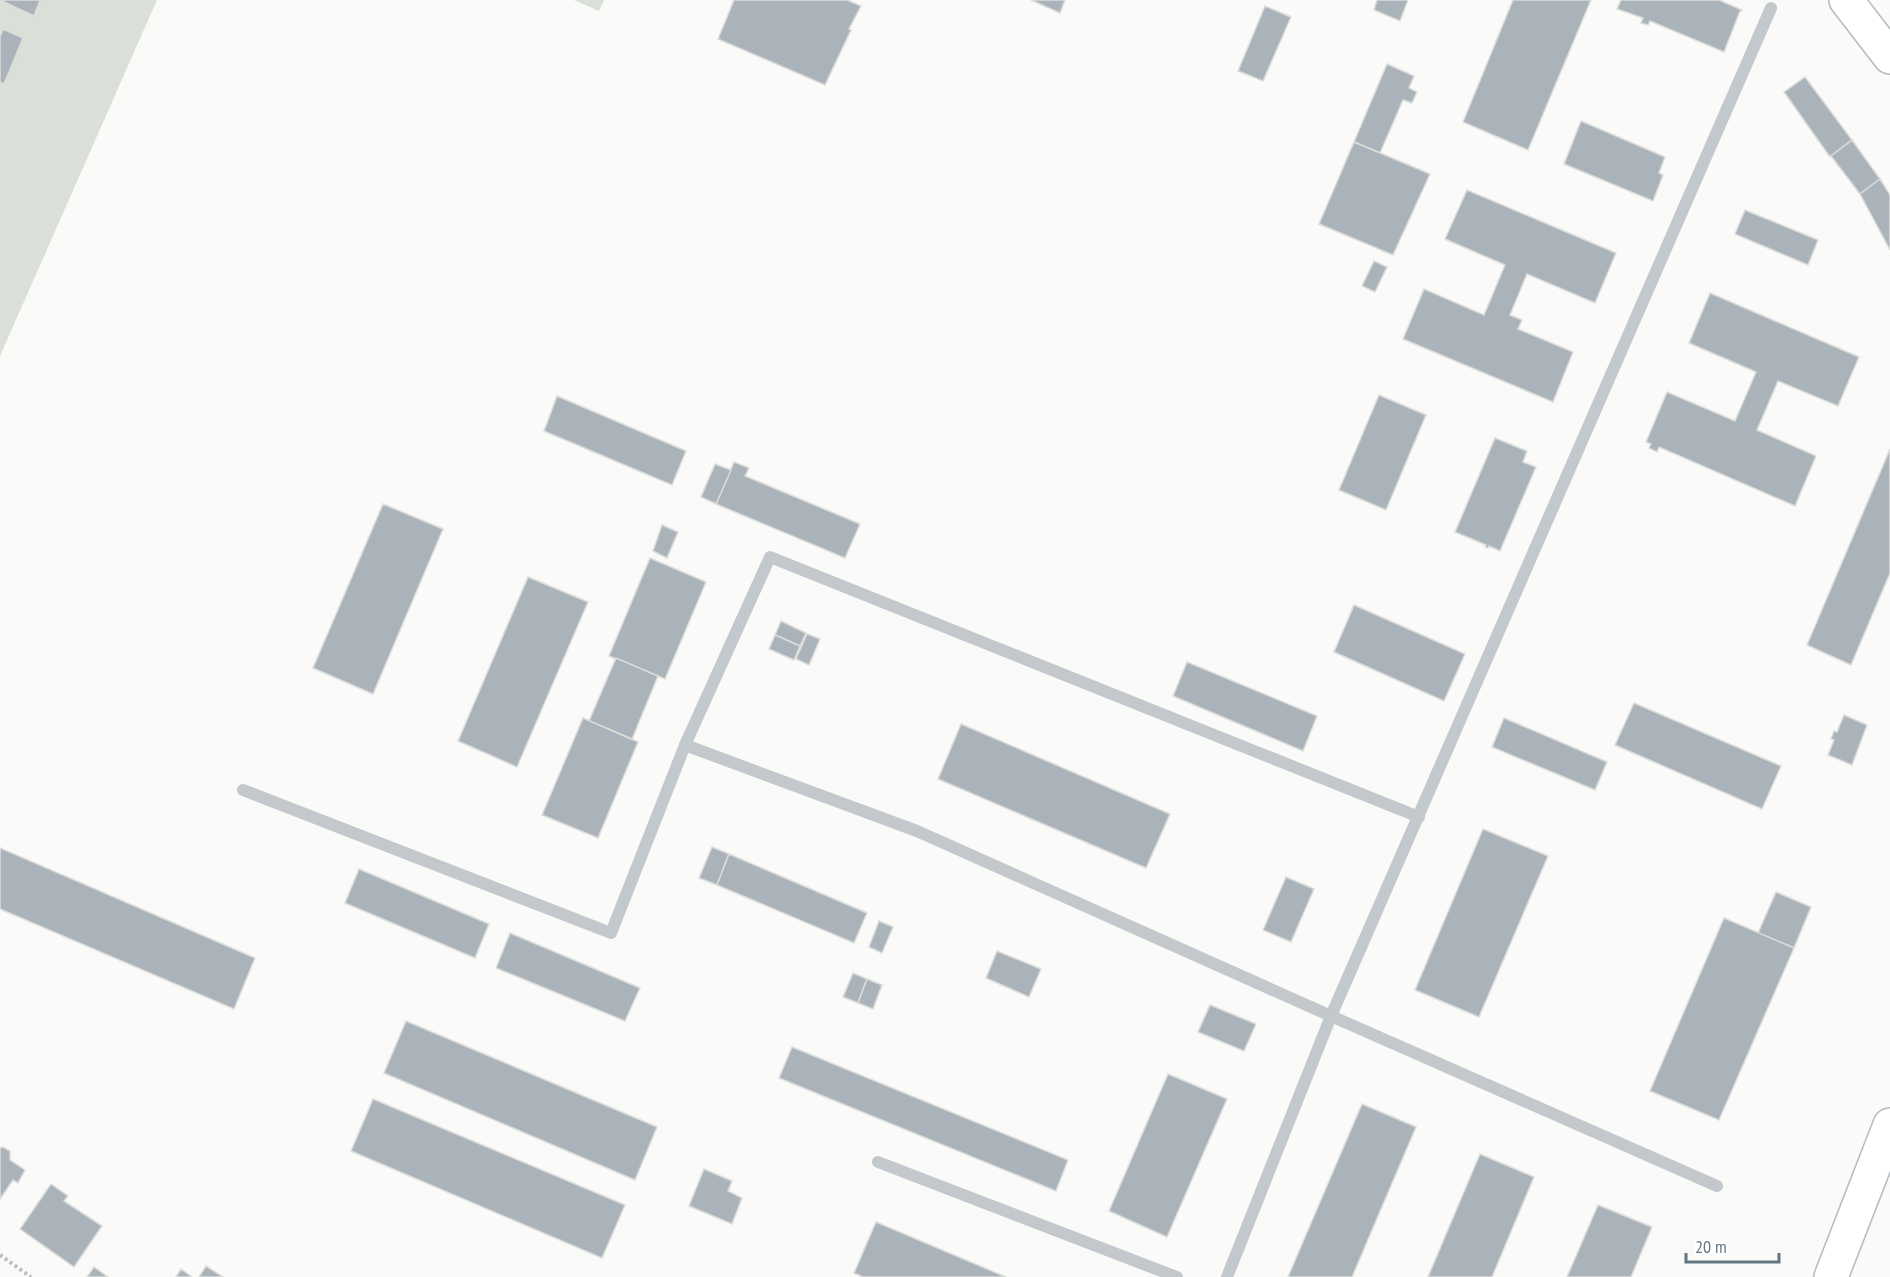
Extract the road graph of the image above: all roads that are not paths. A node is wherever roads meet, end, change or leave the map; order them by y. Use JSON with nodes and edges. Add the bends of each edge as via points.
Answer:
{"nodes":[{"id":1,"x":1846,"y":0,"type":"edge"},
{"id":2,"x":1771,"y":8,"type":"dead end"},
{"id":3,"x":1890,"y":57,"type":"edge"},
{"id":4,"x":685,"y":746,"type":"junction"},
{"id":5,"x":243,"y":790,"type":"dead end"},
{"id":6,"x":1419,"y":817,"type":"junction"},
{"id":7,"x":1331,"y":1016,"type":"junction"},
{"id":8,"x":1890,"y":1125,"type":"edge"},
{"id":9,"x":878,"y":1162,"type":"dead end"},
{"id":10,"x":1717,"y":1186,"type":"dead end"},
{"id":11,"x":1177,"y":1277,"type":"edge"},
{"id":12,"x":1227,"y":1277,"type":"edge"},
{"id":13,"x":1831,"y":1277,"type":"edge"}],
"edges":[{"from":1,"to":3,"type":"main road"},
{"from":2,"to":6,"type":"lane"},
{"from":4,"to":5,"type":"lane","via":[[611,933]]},
{"from":4,"to":6,"type":"lane","via":[[770,557]]},
{"from":4,"to":7,"type":"lane","via":[[917,831]]},
{"from":6,"to":7,"type":"lane"},
{"from":7,"to":10,"type":"lane"},
{"from":7,"to":12,"type":"lane"},
{"from":8,"to":13,"type":"main road"},
{"from":9,"to":11,"type":"lane"}]}
